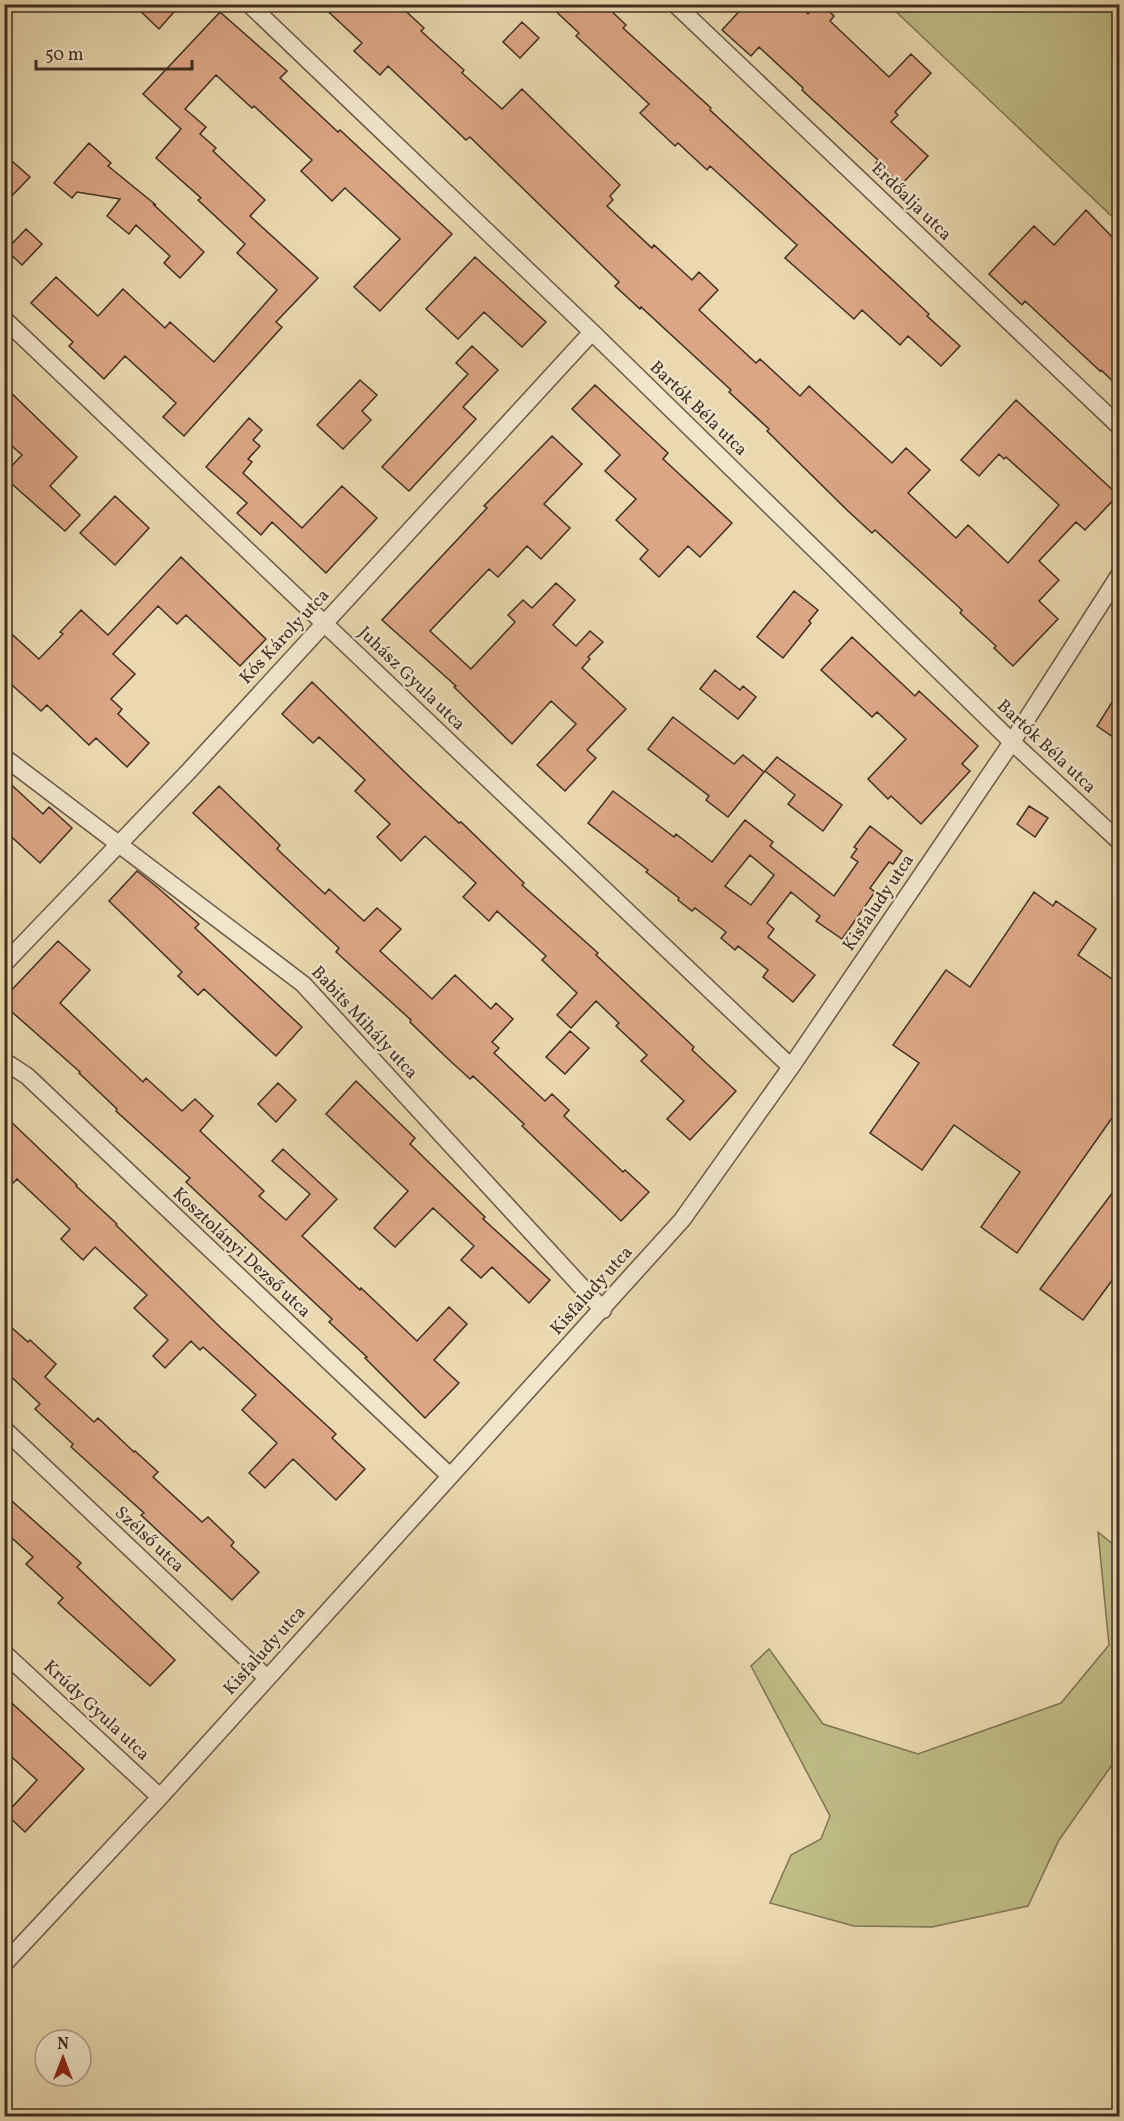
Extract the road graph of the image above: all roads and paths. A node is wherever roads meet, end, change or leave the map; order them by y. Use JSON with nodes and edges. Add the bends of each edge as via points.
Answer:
{"nodes":[{"id":1,"x":249,"y":4,"type":"edge"},
{"id":2,"x":675,"y":4,"type":"edge"},
{"id":3,"x":4,"y":320,"type":"edge"},
{"id":4,"x":592,"y":332,"type":"junction"},
{"id":5,"x":1119,"y":427,"type":"edge"},
{"id":6,"x":1119,"y":574,"type":"edge"},
{"id":7,"x":324,"y":623,"type":"junction"},
{"id":8,"x":1012,"y":742,"type":"junction"},
{"id":9,"x":4,"y":757,"type":"edge"},
{"id":10,"x":1119,"y":842,"type":"edge"},
{"id":11,"x":120,"y":843,"type":"junction"},
{"id":12,"x":4,"y":964,"type":"edge"},
{"id":13,"x":4,"y":1061,"type":"edge"},
{"id":14,"x":790,"y":1067,"type":"junction"},
{"id":15,"x":603,"y":1310,"type":"junction"},
{"id":16,"x":4,"y":1429,"type":"edge"},
{"id":17,"x":450,"y":1476,"type":"junction"},
{"id":18,"x":4,"y":1653,"type":"edge"},
{"id":19,"x":267,"y":1678,"type":"junction"},
{"id":20,"x":160,"y":1797,"type":"junction"},
{"id":21,"x":4,"y":1964,"type":"edge"}],
"edges":[{"from":1,"to":4,"type":"street","name":"Bartók Béla utca"},
{"from":2,"to":5,"type":"street","name":"Erdőalja utca"},
{"from":3,"to":7,"type":"street","name":"Juhász Gyula utca"},
{"from":4,"to":7,"type":"street","name":"Kós Károly utca"},
{"from":4,"to":8,"type":"street","name":"Bartók Béla utca"},
{"from":6,"to":8,"type":"street","name":"Kisfaludy utca"},
{"from":7,"to":11,"type":"street","name":"Kós Károly utca"},
{"from":7,"to":14,"type":"street","name":"Juhász Gyula utca"},
{"from":8,"to":10,"type":"street","name":"Bartók Béla utca"},
{"from":8,"to":14,"type":"street","name":"Kisfaludy utca"},
{"from":9,"to":11,"type":"street","name":"Babits Mihály utca"},
{"from":11,"to":12,"type":"street","name":"Kós Károly utca"},
{"from":11,"to":15,"type":"street","name":"Babits Mihály utca","via":[[303,984]]},
{"from":13,"to":17,"type":"street","name":"Kosztolányi Dezső utca","via":[[27,1076]]},
{"from":14,"to":15,"type":"street","name":"Kisfaludy utca","via":[[682,1221]]},
{"from":15,"to":17,"type":"street","name":"Kisfaludy utca"},
{"from":16,"to":19,"type":"street","name":"Szélső utca"},
{"from":17,"to":19,"type":"street","name":"Kisfaludy utca"},
{"from":18,"to":20,"type":"street","name":"Krúdy Gyula utca"},
{"from":19,"to":20,"type":"street","name":"Kisfaludy utca"},
{"from":20,"to":21,"type":"street","name":"Kisfaludy utca"}]}
